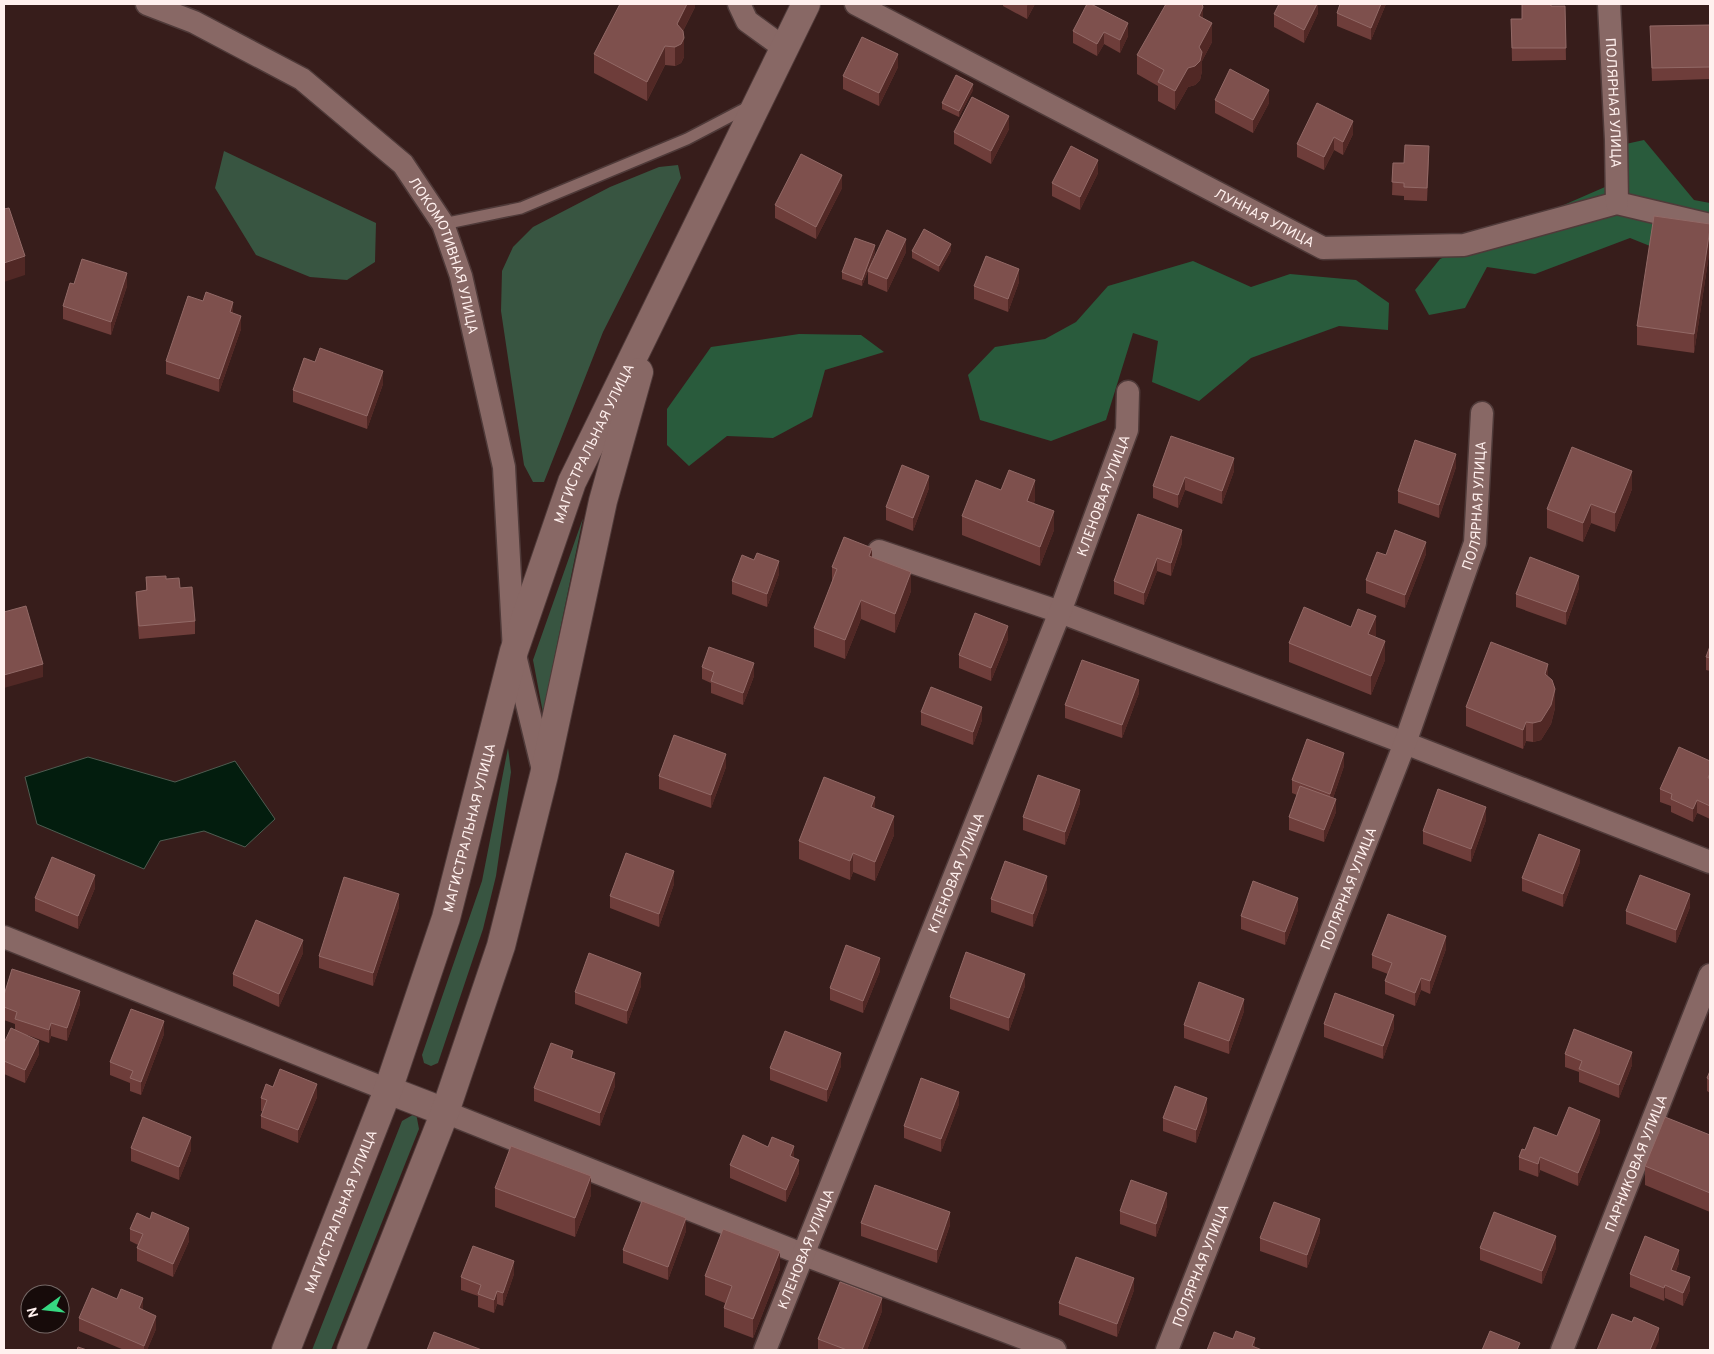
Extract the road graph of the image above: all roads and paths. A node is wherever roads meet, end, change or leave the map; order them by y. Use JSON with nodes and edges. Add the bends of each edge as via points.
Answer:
{"nodes":[{"id":1,"x":147,"y":4,"type":"edge"},
{"id":2,"x":739,"y":4,"type":"edge"},
{"id":3,"x":806,"y":4,"type":"edge"},
{"id":4,"x":856,"y":4,"type":"edge"},
{"id":5,"x":1609,"y":4,"type":"edge"},
{"id":6,"x":784,"y":48,"type":"junction"},
{"id":7,"x":758,"y":101,"type":"junction"},
{"id":8,"x":1617,"y":203,"type":"junction"},
{"id":9,"x":443,"y":224,"type":"junction"},
{"id":10,"x":1710,"y":225,"type":"edge"},
{"id":11,"x":656,"y":308,"type":"junction"},
{"id":12,"x":1128,"y":392,"type":"dead end"},
{"id":13,"x":1482,"y":413,"type":"dead end"},
{"id":14,"x":879,"y":550,"type":"dead end"},
{"id":15,"x":1060,"y":612,"type":"junction"},
{"id":16,"x":514,"y":651,"type":"junction"},
{"id":17,"x":1405,"y":743,"type":"junction"},
{"id":18,"x":544,"y":775,"type":"junction"},
{"id":19,"x":1710,"y":862,"type":"edge"},
{"id":20,"x":4,"y":937,"type":"edge"},
{"id":21,"x":1710,"y":975,"type":"edge"},
{"id":22,"x":388,"y":1090,"type":"junction"},
{"id":23,"x":445,"y":1112,"type":"junction"},
{"id":24,"x":802,"y":1254,"type":"junction"},
{"id":25,"x":286,"y":1350,"type":"edge"},
{"id":26,"x":351,"y":1350,"type":"edge"},
{"id":27,"x":765,"y":1350,"type":"edge"},
{"id":28,"x":1055,"y":1350,"type":"edge"},
{"id":29,"x":1167,"y":1350,"type":"edge"},
{"id":30,"x":1562,"y":1350,"type":"edge"}],
"edges":[{"from":1,"to":9,"type":"street","name":"ЛОКОМОТИВНАЯ УЛИЦА","via":[[194,22],[302,79],[403,164]]},
{"from":2,"to":6,"type":"street","via":[[747,21]]},
{"from":3,"to":6,"type":"main road","name":"МАГИСТРАЛЬНАЯ УЛИЦА"},
{"from":4,"to":8,"type":"street","name":"ЛУННАЯ УЛИЦА","via":[[1323,248],[1464,245]]},
{"from":5,"to":8,"type":"street","name":"ПОЛЯРНАЯ УЛИЦА"},
{"from":6,"to":7,"type":"main road","name":"МАГИСТРАЛЬНАЯ УЛИЦА"},
{"from":7,"to":9,"type":"lane","via":[[687,139],[521,208]]},
{"from":7,"to":11,"type":"main road","name":"МАГИСТРАЛЬНАЯ УЛИЦА"},
{"from":8,"to":10,"type":"street","name":"ЛУННАЯ УЛИЦА"},
{"from":9,"to":16,"type":"street","name":"ЛОКОМОТИВНАЯ УЛИЦА","via":[[461,276],[504,467]]},
{"from":11,"to":16,"type":"main road","name":"МАГИСТРАЛЬНАЯ УЛИЦА","via":[[572,482]]},
{"from":11,"to":18,"type":"main road","name":"МАГИСТРАЛЬНАЯ УЛИЦА","via":[[603,501]]},
{"from":12,"to":15,"type":"street","name":"КЛЕНОВАЯ УЛИЦА","via":[[1127,430]]},
{"from":13,"to":17,"type":"street","name":"ПОЛЯРНАЯ УЛИЦА","via":[[1475,543]]},
{"from":14,"to":15,"type":"street"},
{"from":15,"to":17,"type":"street"},
{"from":15,"to":24,"type":"street","name":"КЛЕНОВАЯ УЛИЦА"},
{"from":16,"to":18,"type":"street","name":"ЛОКОМОТИВНАЯ УЛИЦА"},
{"from":16,"to":22,"type":"main road","name":"МАГИСТРАЛЬНАЯ УЛИЦА","via":[[446,918]]},
{"from":17,"to":19,"type":"street"},
{"from":17,"to":29,"type":"street","name":"ПОЛЯРНАЯ УЛИЦА"},
{"from":18,"to":23,"type":"main road","name":"МАГИСТРАЛЬНАЯ УЛИЦА","via":[[501,946]]},
{"from":20,"to":22,"type":"street"},
{"from":21,"to":30,"type":"street","name":"ПАРНИКОВАЯ УЛИЦА"},
{"from":22,"to":23,"type":"main road"},
{"from":22,"to":25,"type":"main road","name":"МАГИСТРАЛЬНАЯ УЛИЦА"},
{"from":23,"to":24,"type":"street"},
{"from":23,"to":26,"type":"main road","name":"МАГИСТРАЛЬНАЯ УЛИЦА"},
{"from":24,"to":27,"type":"street","name":"КЛЕНОВАЯ УЛИЦА"},
{"from":24,"to":28,"type":"street"}]}
